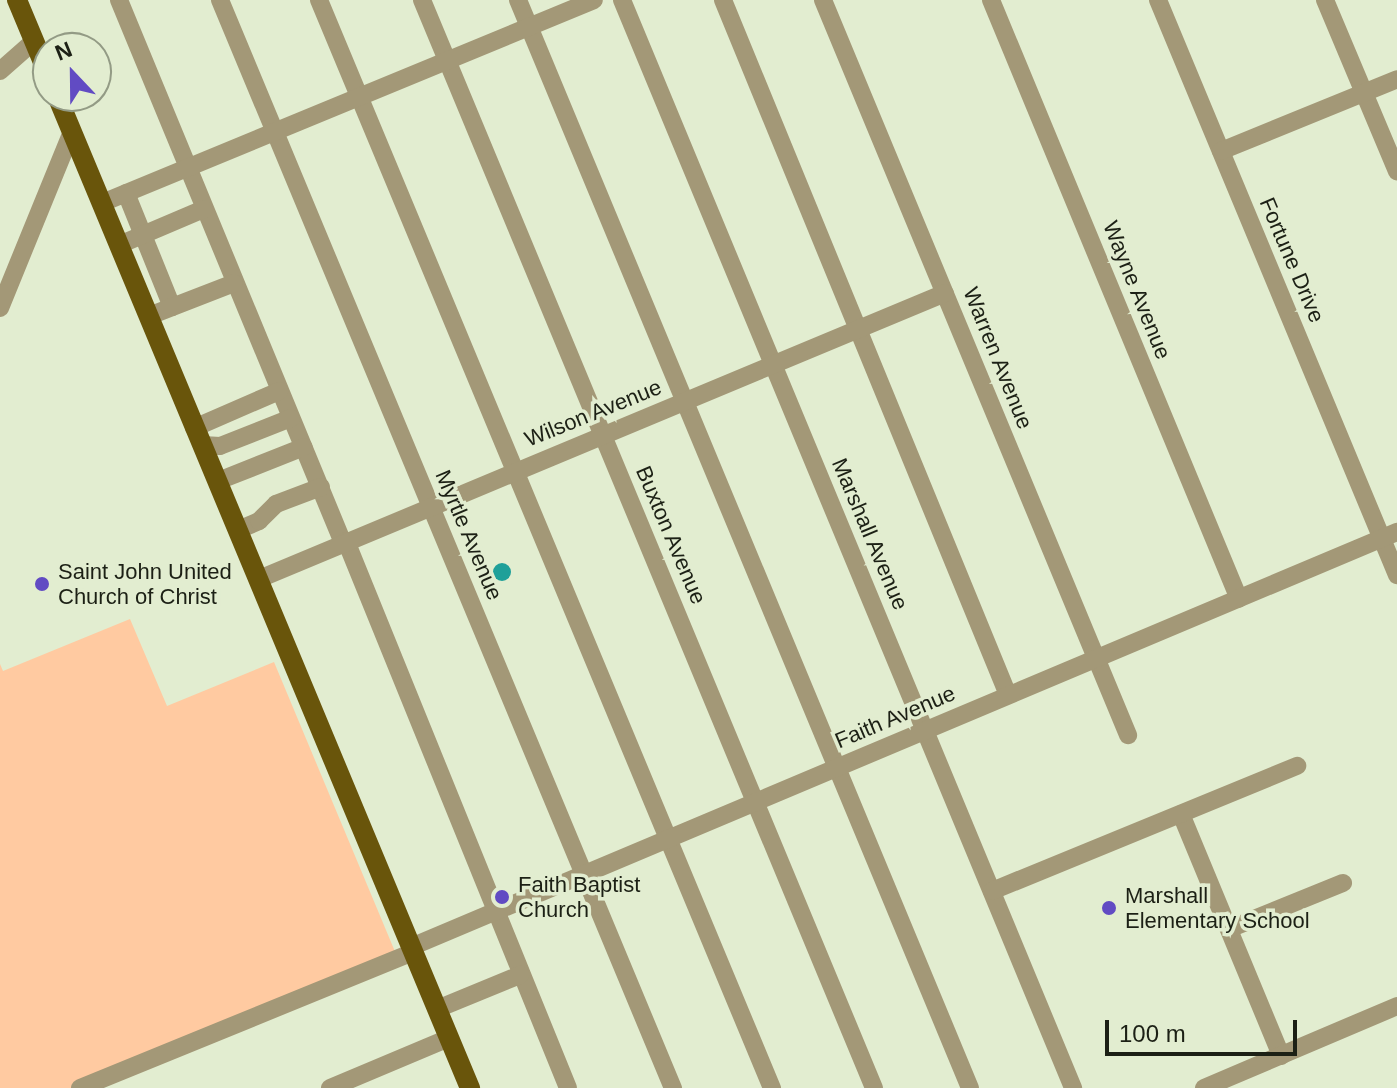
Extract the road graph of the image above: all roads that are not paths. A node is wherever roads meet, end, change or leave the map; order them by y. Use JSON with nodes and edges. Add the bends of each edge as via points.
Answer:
{"nodes":[{"id":1,"x":17,"y":0,"type":"edge"},
{"id":2,"x":119,"y":0,"type":"edge"},
{"id":3,"x":220,"y":0,"type":"edge"},
{"id":4,"x":319,"y":0,"type":"edge"},
{"id":5,"x":422,"y":0,"type":"edge"},
{"id":6,"x":518,"y":0,"type":"edge"},
{"id":7,"x":594,"y":0,"type":"edge"},
{"id":8,"x":622,"y":0,"type":"edge"},
{"id":9,"x":723,"y":0,"type":"edge"},
{"id":10,"x":823,"y":0,"type":"edge"},
{"id":11,"x":991,"y":0,"type":"edge"},
{"id":12,"x":1158,"y":0,"type":"edge"},
{"id":13,"x":1325,"y":0,"type":"edge"},
{"id":14,"x":529,"y":27,"type":"junction"},
{"id":15,"x":32,"y":36,"type":"edge"},
{"id":16,"x":32,"y":43,"type":"edge"},
{"id":17,"x":447,"y":61,"type":"junction"},
{"id":18,"x":0,"y":71,"type":"edge"},
{"id":19,"x":1397,"y":79,"type":"edge"},
{"id":20,"x":1364,"y":93,"type":"junction"},
{"id":21,"x":359,"y":97,"type":"junction"},
{"id":22,"x":64,"y":112,"type":"edge"},
{"id":23,"x":72,"y":132,"type":"junction"},
{"id":24,"x":275,"y":132,"type":"junction"},
{"id":25,"x":1221,"y":151,"type":"junction"},
{"id":26,"x":188,"y":168,"type":"junction"},
{"id":27,"x":1397,"y":171,"type":"edge"},
{"id":28,"x":126,"y":193,"type":"junction"},
{"id":29,"x":102,"y":203,"type":"junction"},
{"id":30,"x":204,"y":209,"type":"junction"},
{"id":31,"x":139,"y":226,"type":"junction"},
{"id":32,"x":116,"y":236,"type":"junction"},
{"id":33,"x":234,"y":283,"type":"junction"},
{"id":34,"x":945,"y":293,"type":"junction"},
{"id":35,"x":172,"y":307,"type":"junction"},
{"id":36,"x":0,"y":308,"type":"edge"},
{"id":37,"x":149,"y":316,"type":"junction"},
{"id":38,"x":859,"y":329,"type":"junction"},
{"id":39,"x":774,"y":365,"type":"junction"},
{"id":40,"x":279,"y":391,"type":"junction"},
{"id":41,"x":686,"y":401,"type":"junction"},
{"id":42,"x":291,"y":418,"type":"junction"},
{"id":43,"x":603,"y":435,"type":"junction"},
{"id":44,"x":199,"y":437,"type":"junction"},
{"id":45,"x":304,"y":447,"type":"junction"},
{"id":46,"x":514,"y":471,"type":"junction"},
{"id":47,"x":218,"y":481,"type":"junction"},
{"id":48,"x":321,"y":487,"type":"junction"},
{"id":49,"x":430,"y":506,"type":"junction"},
{"id":50,"x":238,"y":530,"type":"junction"},
{"id":51,"x":1389,"y":535,"type":"edge"},
{"id":52,"x":344,"y":542,"type":"junction"},
{"id":53,"x":1397,"y":575,"type":"edge"},
{"id":54,"x":259,"y":579,"type":"junction"},
{"id":55,"x":1239,"y":599,"type":"junction"},
{"id":56,"x":1096,"y":659,"type":"junction"},
{"id":57,"x":1008,"y":695,"type":"junction"},
{"id":58,"x":926,"y":730,"type":"junction"},
{"id":59,"x":1128,"y":735,"type":"dead end"},
{"id":60,"x":840,"y":766,"type":"junction"},
{"id":61,"x":1297,"y":766,"type":"dead end"},
{"id":62,"x":755,"y":802,"type":"junction"},
{"id":63,"x":1181,"y":814,"type":"junction"},
{"id":64,"x":667,"y":838,"type":"junction"},
{"id":65,"x":584,"y":873,"type":"junction"},
{"id":66,"x":1343,"y":883,"type":"dead end"},
{"id":67,"x":992,"y":891,"type":"junction"},
{"id":68,"x":494,"y":911,"type":"junction"},
{"id":69,"x":1229,"y":929,"type":"junction"},
{"id":70,"x":412,"y":949,"type":"junction"},
{"id":71,"x":520,"y":975,"type":"junction"},
{"id":72,"x":1397,"y":1006,"type":"edge"},
{"id":73,"x":437,"y":1009,"type":"junction"},
{"id":74,"x":449,"y":1038,"type":"junction"},
{"id":75,"x":1281,"y":1056,"type":"junction"},
{"id":76,"x":80,"y":1088,"type":"edge"},
{"id":77,"x":330,"y":1088,"type":"edge"},
{"id":78,"x":470,"y":1088,"type":"edge"},
{"id":79,"x":568,"y":1088,"type":"edge"},
{"id":80,"x":673,"y":1088,"type":"edge"},
{"id":81,"x":772,"y":1088,"type":"edge"},
{"id":82,"x":874,"y":1088,"type":"edge"},
{"id":83,"x":970,"y":1088,"type":"edge"},
{"id":84,"x":1073,"y":1088,"type":"edge"},
{"id":85,"x":1204,"y":1088,"type":"edge"}],
"edges":[{"from":1,"to":15,"type":"main road"},
{"from":2,"to":26,"type":"street"},
{"from":3,"to":24,"type":"street","name":"Myrtle Avenue"},
{"from":4,"to":21,"type":"street"},
{"from":5,"to":17,"type":"street","name":"Buxton Avenue"},
{"from":6,"to":14,"type":"street"},
{"from":7,"to":14,"type":"street"},
{"from":8,"to":39,"type":"street","name":"Marshall Avenue"},
{"from":9,"to":38,"type":"street"},
{"from":10,"to":34,"type":"street","name":"Warren Avenue"},
{"from":11,"to":55,"type":"street","name":"Wayne Avenue"},
{"from":12,"to":25,"type":"street","name":"Fortune Drive"},
{"from":13,"to":20,"type":"street"},
{"from":14,"to":17,"type":"street"},
{"from":14,"to":41,"type":"street"},
{"from":16,"to":18,"type":"street"},
{"from":17,"to":21,"type":"street"},
{"from":17,"to":43,"type":"street","name":"Buxton Avenue"},
{"from":19,"to":20,"type":"street"},
{"from":20,"to":25,"type":"street"},
{"from":20,"to":27,"type":"street"},
{"from":21,"to":24,"type":"street"},
{"from":21,"to":46,"type":"street"},
{"from":22,"to":23,"type":"main road"},
{"from":23,"to":29,"type":"main road"},
{"from":23,"to":36,"type":"street"},
{"from":24,"to":26,"type":"street"},
{"from":24,"to":49,"type":"street","name":"Myrtle Avenue"},
{"from":25,"to":51,"type":"street","name":"Fortune Drive"},
{"from":26,"to":28,"type":"street"},
{"from":26,"to":30,"type":"street"},
{"from":28,"to":29,"type":"street"},
{"from":28,"to":31,"type":"street"},
{"from":29,"to":32,"type":"main road"},
{"from":30,"to":31,"type":"street"},
{"from":30,"to":33,"type":"street"},
{"from":31,"to":32,"type":"street"},
{"from":31,"to":35,"type":"street"},
{"from":32,"to":37,"type":"main road"},
{"from":33,"to":35,"type":"street"},
{"from":33,"to":40,"type":"street"},
{"from":34,"to":38,"type":"street","name":"Wilson Avenue"},
{"from":34,"to":56,"type":"street","name":"Warren Avenue"},
{"from":35,"to":37,"type":"street"},
{"from":37,"to":44,"type":"main road"},
{"from":38,"to":39,"type":"street","name":"Wilson Avenue"},
{"from":38,"to":57,"type":"street"},
{"from":39,"to":41,"type":"street","name":"Wilson Avenue"},
{"from":39,"to":58,"type":"street","name":"Marshall Avenue"},
{"from":40,"to":42,"type":"street"},
{"from":40,"to":44,"type":"street"},
{"from":41,"to":43,"type":"street","name":"Wilson Avenue"},
{"from":41,"to":60,"type":"street"},
{"from":42,"to":44,"type":"street","via":[[220,446]]},
{"from":42,"to":45,"type":"street"},
{"from":43,"to":46,"type":"street","name":"Wilson Avenue"},
{"from":43,"to":62,"type":"street","name":"Buxton Avenue"},
{"from":44,"to":47,"type":"main road"},
{"from":45,"to":47,"type":"street"},
{"from":45,"to":48,"type":"street"},
{"from":46,"to":49,"type":"street","name":"Wilson Avenue"},
{"from":46,"to":64,"type":"street"},
{"from":47,"to":50,"type":"main road"},
{"from":48,"to":50,"type":"street","via":[[276,504],[259,521]]},
{"from":48,"to":52,"type":"street"},
{"from":49,"to":52,"type":"street","name":"Wilson Avenue"},
{"from":49,"to":65,"type":"street","name":"Myrtle Avenue"},
{"from":50,"to":54,"type":"main road"},
{"from":51,"to":53,"type":"street","name":"Fortune Drive"},
{"from":51,"to":55,"type":"street","name":"Faith Avenue"},
{"from":52,"to":54,"type":"street","name":"Wilson Avenue"},
{"from":52,"to":68,"type":"street"},
{"from":54,"to":70,"type":"main road"},
{"from":55,"to":56,"type":"street","name":"Faith Avenue"},
{"from":56,"to":57,"type":"street","name":"Faith Avenue"},
{"from":56,"to":59,"type":"street","name":"Warren Avenue"},
{"from":57,"to":58,"type":"street","name":"Faith Avenue"},
{"from":58,"to":60,"type":"street","name":"Faith Avenue"},
{"from":58,"to":67,"type":"street","name":"Marshall Avenue"},
{"from":60,"to":62,"type":"street","name":"Faith Avenue"},
{"from":60,"to":83,"type":"street"},
{"from":61,"to":63,"type":"street"},
{"from":62,"to":64,"type":"street","name":"Faith Avenue"},
{"from":62,"to":82,"type":"street","name":"Buxton Avenue"},
{"from":63,"to":67,"type":"street"},
{"from":63,"to":69,"type":"street"},
{"from":64,"to":65,"type":"street","name":"Faith Avenue"},
{"from":64,"to":81,"type":"street"},
{"from":65,"to":68,"type":"street","name":"Faith Avenue"},
{"from":65,"to":80,"type":"street","name":"Myrtle Avenue"},
{"from":66,"to":69,"type":"street"},
{"from":67,"to":84,"type":"street","name":"Marshall Avenue"},
{"from":68,"to":70,"type":"street","name":"Faith Avenue"},
{"from":68,"to":71,"type":"street"},
{"from":69,"to":75,"type":"street"},
{"from":70,"to":73,"type":"main road"},
{"from":70,"to":76,"type":"street","name":"Faith Avenue"},
{"from":71,"to":73,"type":"street"},
{"from":71,"to":79,"type":"street"},
{"from":72,"to":75,"type":"street"},
{"from":73,"to":74,"type":"main road"},
{"from":74,"to":77,"type":"street"},
{"from":74,"to":78,"type":"main road"},
{"from":75,"to":85,"type":"street"}]}
